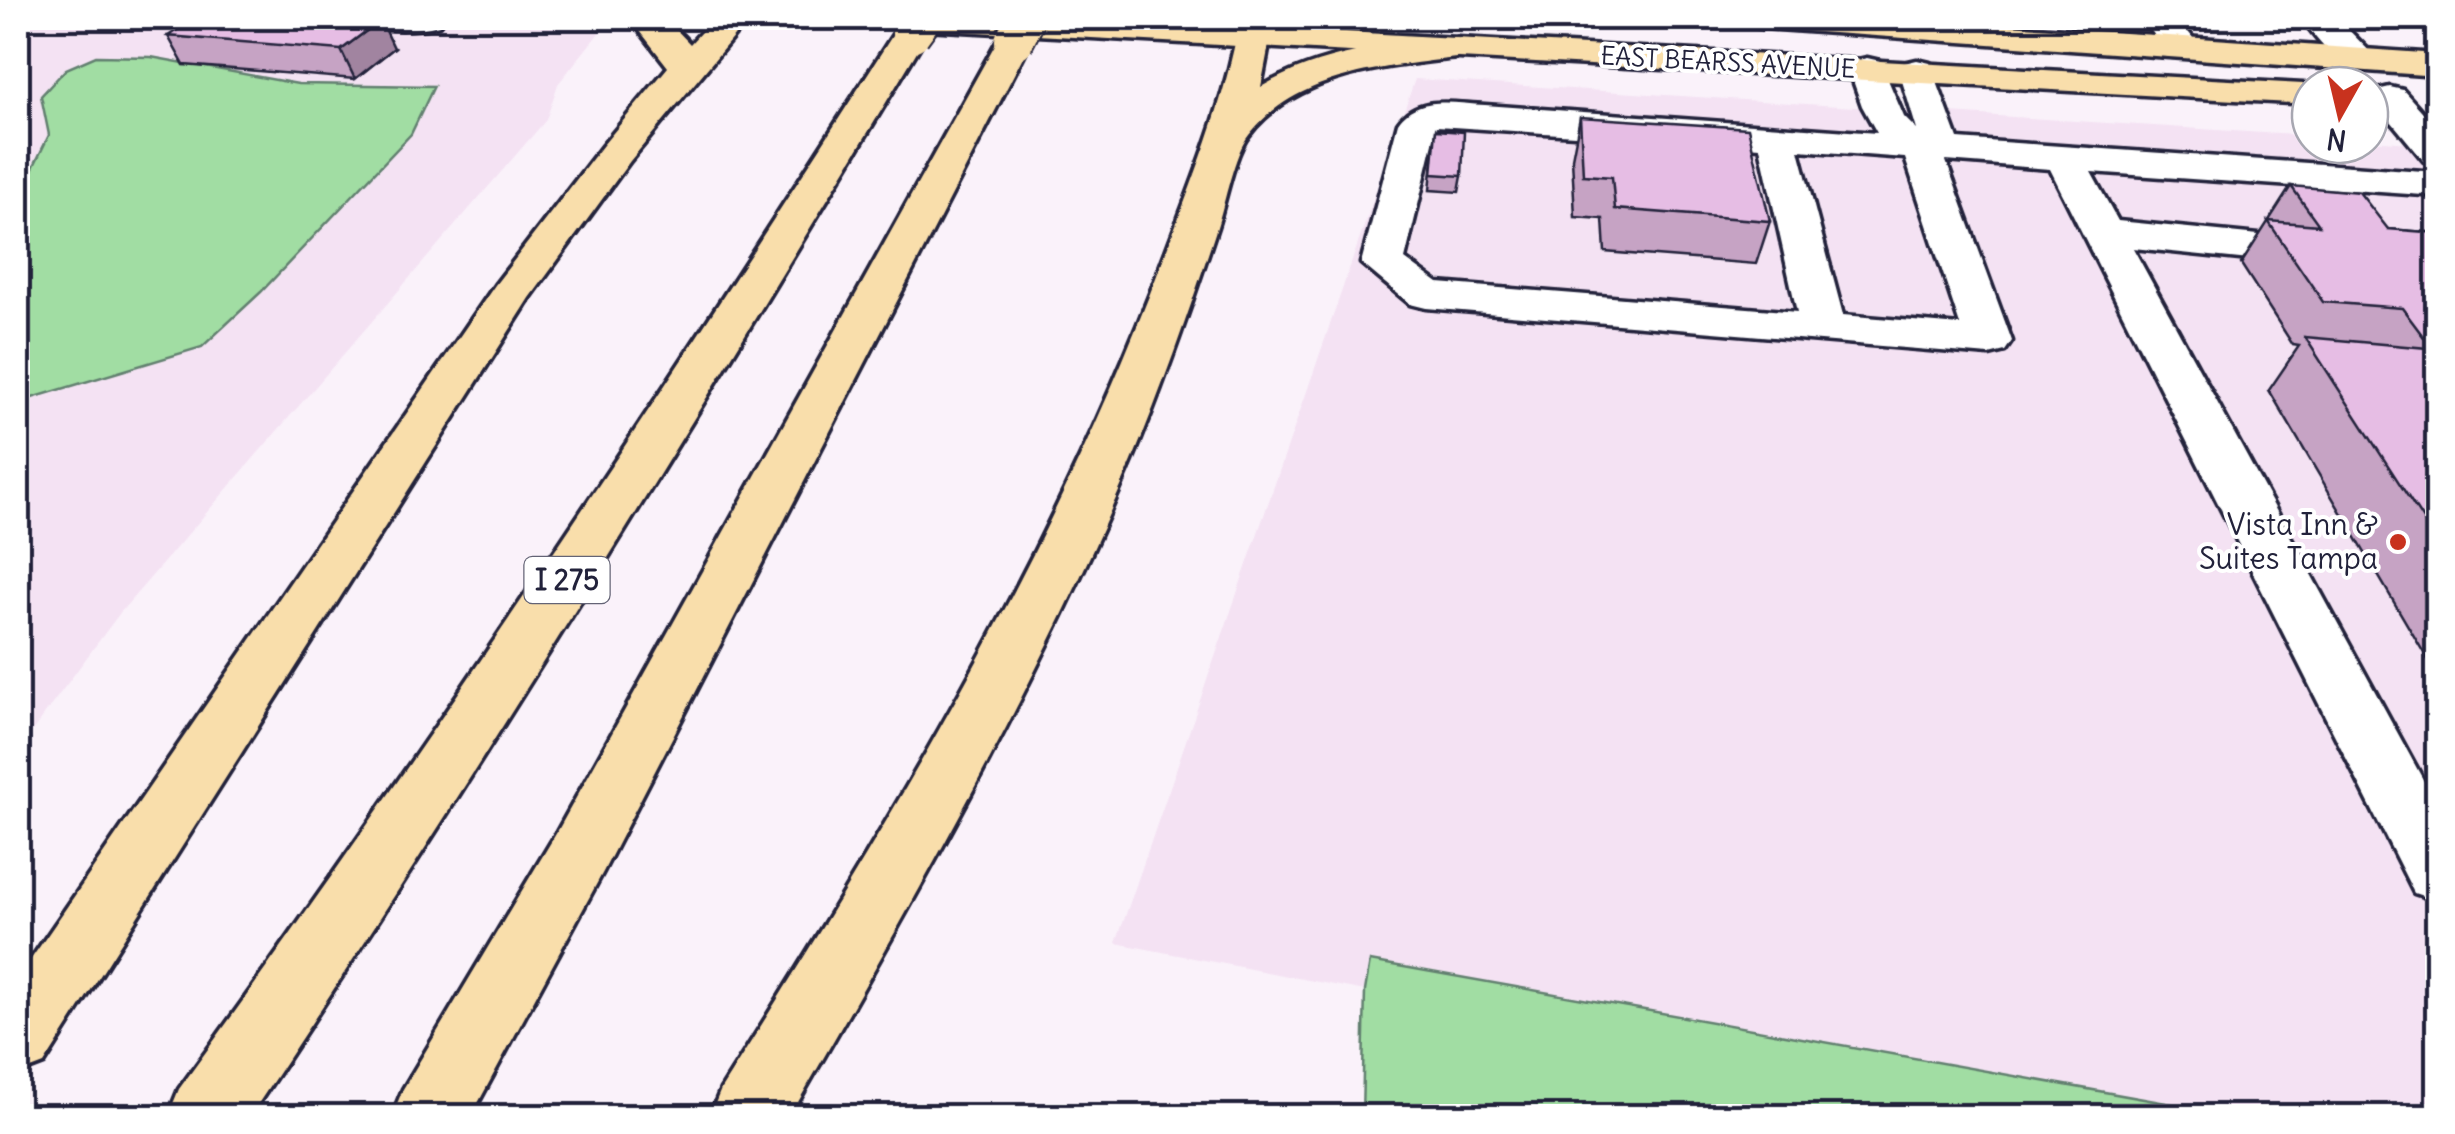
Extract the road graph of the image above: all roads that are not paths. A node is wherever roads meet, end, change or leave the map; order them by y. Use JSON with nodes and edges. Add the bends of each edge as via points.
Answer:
{"nodes":[{"id":1,"x":376,"y":18,"type":"edge"},
{"id":2,"x":427,"y":18,"type":"edge"},
{"id":3,"x":647,"y":18,"type":"edge"},
{"id":4,"x":732,"y":18,"type":"edge"},
{"id":5,"x":1762,"y":18,"type":"edge"},
{"id":6,"x":2160,"y":18,"type":"edge"},
{"id":7,"x":2318,"y":18,"type":"edge"},
{"id":8,"x":1868,"y":22,"type":"edge"},
{"id":9,"x":913,"y":23,"type":"edge"},
{"id":10,"x":1998,"y":26,"type":"edge"},
{"id":11,"x":1255,"y":28,"type":"edge"},
{"id":12,"x":1020,"y":29,"type":"edge"},
{"id":13,"x":1456,"y":48,"type":"junction"},
{"id":14,"x":2184,"y":48,"type":"junction"},
{"id":15,"x":2360,"y":60,"type":"junction"},
{"id":16,"x":2438,"y":65,"type":"edge"},
{"id":17,"x":686,"y":67,"type":"junction"},
{"id":18,"x":1867,"y":69,"type":"junction"},
{"id":19,"x":1916,"y":71,"type":"junction"},
{"id":20,"x":2438,"y":80,"type":"edge"},
{"id":21,"x":2290,"y":92,"type":"edge"},
{"id":22,"x":2390,"y":93,"type":"edge"},
{"id":23,"x":2390,"y":98,"type":"edge"},
{"id":24,"x":2438,"y":102,"type":"edge"},
{"id":25,"x":2390,"y":107,"type":"edge"},
{"id":26,"x":1227,"y":135,"type":"junction"},
{"id":27,"x":1777,"y":138,"type":"junction"},
{"id":28,"x":1922,"y":150,"type":"junction"},
{"id":29,"x":2438,"y":153,"type":"edge"},
{"id":30,"x":2064,"y":158,"type":"junction"},
{"id":31,"x":2438,"y":184,"type":"edge"},
{"id":32,"x":2102,"y":232,"type":"junction"},
{"id":33,"x":2279,"y":250,"type":"edge"},
{"id":34,"x":1822,"y":327,"type":"junction"},
{"id":35,"x":2438,"y":872,"type":"edge"},
{"id":36,"x":18,"y":1039,"type":"edge"},
{"id":37,"x":206,"y":1116,"type":"edge"},
{"id":38,"x":430,"y":1116,"type":"edge"},
{"id":39,"x":748,"y":1116,"type":"edge"}],
"edges":[{"from":1,"to":2,"type":"street"},
{"from":3,"to":17,"type":"main road"},
{"from":4,"to":17,"type":"main road"},
{"from":5,"to":8,"type":"main road","name":"EAST BEARSS AVENUE"},
{"from":6,"to":14,"type":"street"},
{"from":7,"to":15,"type":"street"},
{"from":8,"to":10,"type":"main road","name":"EAST BEARSS AVENUE"},
{"from":9,"to":11,"type":"main road","name":"EAST BEARSS AVENUE"},
{"from":9,"to":37,"type":"main road","number":"I 275","via":[[669,424]]},
{"from":10,"to":14,"type":"main road","name":"EAST BEARSS AVENUE"},
{"from":11,"to":13,"type":"main road","name":"EAST BEARSS AVENUE"},
{"from":11,"to":26,"type":"main road"},
{"from":12,"to":38,"type":"main road","via":[[580,852]]},
{"from":13,"to":18,"type":"main road","name":"EAST BEARSS AVENUE"},
{"from":13,"to":26,"type":"main road","via":[[1310,76],[1260,100]]},
{"from":14,"to":15,"type":"main road","name":"EAST BEARSS AVENUE"},
{"from":15,"to":16,"type":"main road","name":"EAST BEARSS AVENUE"},
{"from":17,"to":36,"type":"main road","via":[[605,162],[512,289]]},
{"from":18,"to":19,"type":"main road","name":"EAST BEARSS AVENUE"},
{"from":18,"to":28,"type":"street","via":[[1891,129]]},
{"from":19,"to":21,"type":"main road","name":"EAST BEARSS AVENUE"},
{"from":19,"to":28,"type":"street","via":[[1939,138]]},
{"from":20,"to":22,"type":"main road"},
{"from":23,"to":24,"type":"main road"},
{"from":25,"to":29,"type":"street"},
{"from":26,"to":39,"type":"main road","via":[[1148,371],[1060,565],[880,899]]},
{"from":27,"to":28,"type":"street"},
{"from":27,"to":34,"type":"street"},
{"from":27,"to":34,"type":"street","via":[[1428,114],[1417,123],[1383,263],[1426,295]]},
{"from":28,"to":30,"type":"street"},
{"from":28,"to":34,"type":"street","via":[[1989,341]]},
{"from":30,"to":31,"type":"street"},
{"from":30,"to":32,"type":"street"},
{"from":32,"to":33,"type":"street"},
{"from":32,"to":35,"type":"street"}]}
